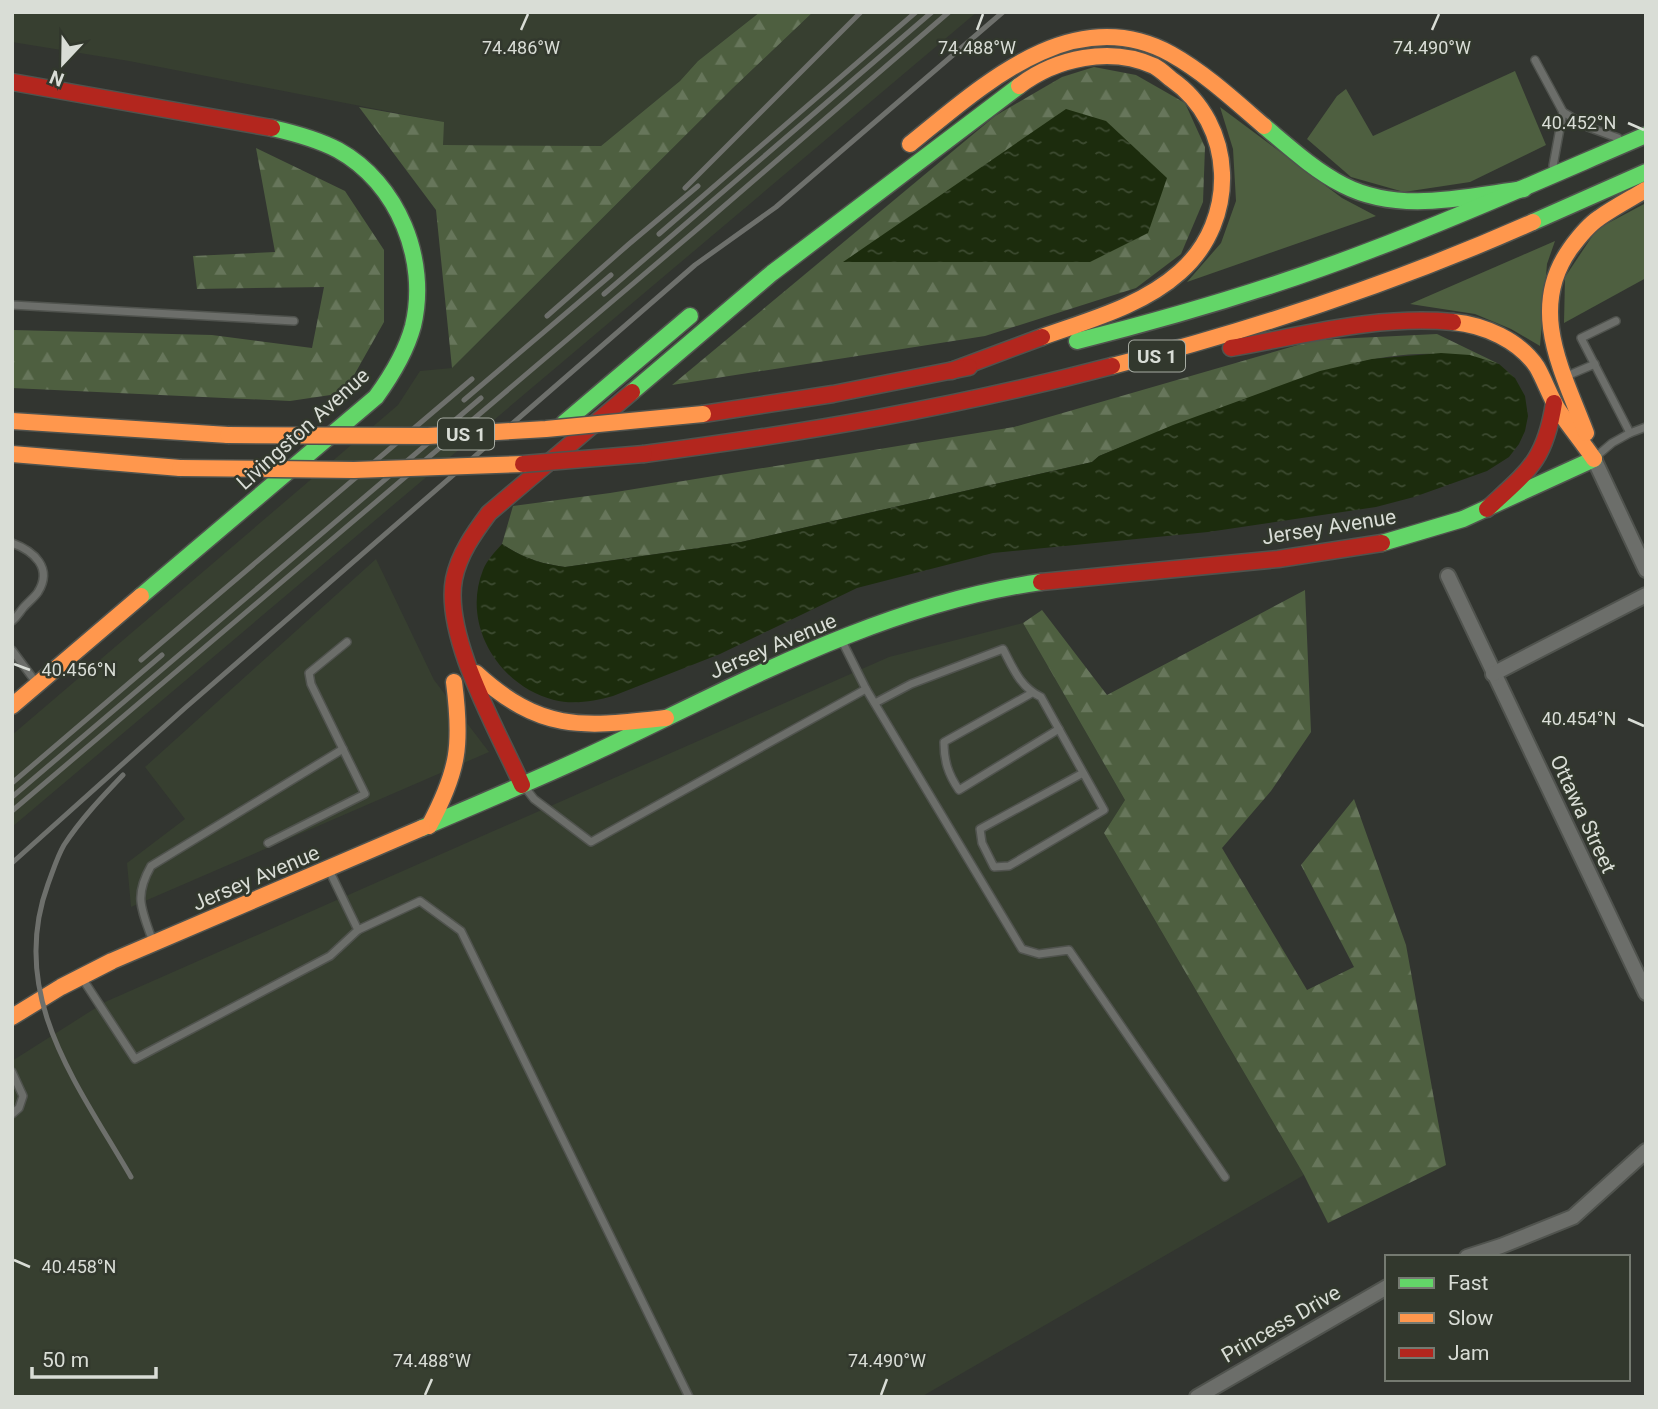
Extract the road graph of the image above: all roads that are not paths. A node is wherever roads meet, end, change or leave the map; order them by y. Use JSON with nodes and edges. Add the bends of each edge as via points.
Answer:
{"nodes":[{"id":1,"x":1535,"y":60,"type":"dead end"},
{"id":2,"x":12,"y":82,"type":"edge"},
{"id":3,"x":1563,"y":112,"type":"junction"},
{"id":4,"x":1646,"y":135,"type":"edge"},
{"id":5,"x":1628,"y":142,"type":"junction"},
{"id":6,"x":896,"y":154,"type":"dead end"},
{"id":7,"x":1646,"y":172,"type":"edge"},
{"id":8,"x":1551,"y":177,"type":"junction"},
{"id":9,"x":1524,"y":189,"type":"junction"},
{"id":10,"x":1646,"y":190,"type":"edge"},
{"id":11,"x":704,"y":304,"type":"dead end"},
{"id":12,"x":12,"y":305,"type":"edge"},
{"id":13,"x":295,"y":321,"type":"dead end"},
{"id":14,"x":1616,"y":321,"type":"dead end"},
{"id":15,"x":1128,"y":364,"type":"junction"},
{"id":16,"x":1595,"y":364,"type":"junction"},
{"id":17,"x":951,"y":371,"type":"junction"},
{"id":18,"x":1565,"y":377,"type":"junction"},
{"id":19,"x":1555,"y":403,"type":"junction"},
{"id":20,"x":12,"y":421,"type":"edge"},
{"id":21,"x":1646,"y":427,"type":"edge"},
{"id":22,"x":1630,"y":433,"type":"junction"},
{"id":23,"x":12,"y":454,"type":"edge"},
{"id":24,"x":1594,"y":459,"type":"junction"},
{"id":25,"x":499,"y":480,"type":"dead end"},
{"id":26,"x":1487,"y":509,"type":"junction"},
{"id":27,"x":12,"y":543,"type":"edge"},
{"id":28,"x":1646,"y":570,"type":"edge"},
{"id":29,"x":1448,"y":576,"type":"dead end"},
{"id":30,"x":1646,"y":595,"type":"edge"},
{"id":31,"x":12,"y":621,"type":"edge"},
{"id":32,"x":841,"y":639,"type":"junction"},
{"id":33,"x":347,"y":642,"type":"dead end"},
{"id":34,"x":12,"y":650,"type":"edge"},
{"id":35,"x":447,"y":663,"type":"dead end"},
{"id":36,"x":467,"y":663,"type":"junction"},
{"id":37,"x":1493,"y":674,"type":"junction"},
{"id":38,"x":454,"y":682,"type":"junction"},
{"id":39,"x":38,"y":684,"type":"junction"},
{"id":40,"x":866,"y":689,"type":"junction"},
{"id":41,"x":1032,"y":692,"type":"junction"},
{"id":42,"x":875,"y":703,"type":"junction"},
{"id":43,"x":12,"y":706,"type":"edge"},
{"id":44,"x":471,"y":718,"type":"dead end"},
{"id":45,"x":666,"y":718,"type":"junction"},
{"id":46,"x":1059,"y":729,"type":"junction"},
{"id":47,"x":342,"y":749,"type":"junction"},
{"id":48,"x":1083,"y":773,"type":"junction"},
{"id":49,"x":498,"y":774,"type":"dead end"},
{"id":50,"x":514,"y":788,"type":"junction"},
{"id":51,"x":429,"y":826,"type":"junction"},
{"id":52,"x":268,"y":843,"type":"dead end"},
{"id":53,"x":329,"y":870,"type":"junction"},
{"id":54,"x":358,"y":930,"type":"junction"},
{"id":55,"x":154,"y":943,"type":"junction"},
{"id":56,"x":81,"y":976,"type":"junction"},
{"id":57,"x":1646,"y":993,"type":"edge"},
{"id":58,"x":12,"y":1017,"type":"edge"},
{"id":59,"x":12,"y":1073,"type":"edge"},
{"id":60,"x":12,"y":1114,"type":"edge"},
{"id":61,"x":1646,"y":1152,"type":"edge"},
{"id":62,"x":1225,"y":1177,"type":"dead end"},
{"id":63,"x":1473,"y":1255,"type":"edge"},
{"id":64,"x":1385,"y":1288,"type":"edge"},
{"id":65,"x":689,"y":1397,"type":"edge"},
{"id":66,"x":1197,"y":1397,"type":"edge"}],
"edges":[{"from":1,"to":3,"type":"lane"},
{"from":2,"to":39,"type":"main road","name":"Livingston Avenue","via":[[271,128],[334,148],[383,188],[409,234],[417,270],[417,307],[409,341],[376,397]]},
{"from":3,"to":5,"type":"lane"},
{"from":3,"to":8,"type":"lane"},
{"from":4,"to":5,"type":"main road","number":"US 1"},
{"from":5,"to":8,"type":"main road","number":"US 1"},
{"from":6,"to":9,"type":"main road","via":[[1036,53],[1078,38],[1107,37],[1153,45],[1181,60],[1321,171],[1359,192],[1412,201]]},
{"from":7,"to":15,"type":"main road","number":"US 1","via":[[1409,273]]},
{"from":8,"to":9,"type":"main road","number":"US 1"},
{"from":9,"to":17,"type":"main road","number":"US 1","via":[[1242,295],[1128,329]]},
{"from":10,"to":18,"type":"main road","via":[[1597,219],[1560,263],[1548,313]]},
{"from":11,"to":25,"type":"main road"},
{"from":12,"to":13,"type":"lane"},
{"from":14,"to":16,"type":"lane","via":[[1581,338]]},
{"from":15,"to":19,"type":"main road","via":[[1267,343],[1364,322],[1453,322],[1518,346],[1537,366]]},
{"from":15,"to":23,"type":"main road","number":"US 1","bridge":true,"via":[[879,420],[644,454],[491,467],[355,472],[180,468]]},
{"from":16,"to":18,"type":"lane"},
{"from":16,"to":22,"type":"lane"},
{"from":17,"to":20,"type":"main road","number":"US 1","bridge":true,"via":[[703,414],[455,435],[228,435]]},
{"from":17,"to":36,"type":"main road","via":[[1147,296],[1203,248],[1222,205],[1223,160],[1209,118],[1174,78],[1120,56],[1071,60],[1044,70],[724,312],[480,524],[459,563],[453,592],[453,621]]},
{"from":18,"to":24,"type":"main road"},
{"from":19,"to":24,"type":"main road"},
{"from":19,"to":26,"type":"main road","via":[[1541,453]]},
{"from":21,"to":22,"type":"lane"},
{"from":22,"to":24,"type":"lane"},
{"from":24,"to":26,"type":"main road","name":"Jersey Avenue"},
{"from":24,"to":28,"type":"street"},
{"from":26,"to":32,"type":"main road","name":"Jersey Avenue","via":[[1380,544],[990,590],[936,603]]},
{"from":27,"to":31,"type":"lane","via":[[39,559],[44,570],[38,593]]},
{"from":29,"to":37,"type":"street","name":"Ottawa Street"},
{"from":30,"to":37,"type":"street"},
{"from":32,"to":40,"type":"lane"},
{"from":32,"to":45,"type":"main road","name":"Jersey Avenue"},
{"from":33,"to":47,"type":"lane","via":[[309,673]]},
{"from":34,"to":39,"type":"lane"},
{"from":35,"to":38,"type":"main road"},
{"from":36,"to":45,"type":"main road","via":[[510,702],[547,720],[598,725]]},
{"from":36,"to":50,"type":"main road"},
{"from":37,"to":57,"type":"street","name":"Ottawa Street"},
{"from":38,"to":44,"type":"main road"},
{"from":38,"to":51,"type":"main road","via":[[460,720],[458,763]]},
{"from":39,"to":43,"type":"main road","name":"Livingston Avenue"},
{"from":40,"to":42,"type":"lane"},
{"from":40,"to":50,"type":"lane","via":[[590,842]]},
{"from":41,"to":42,"type":"lane","via":[[1019,679],[1003,649],[911,684]]},
{"from":41,"to":46,"type":"lane","via":[[1041,696]]},
{"from":41,"to":46,"type":"lane","via":[[944,742],[949,775],[960,790]]},
{"from":42,"to":62,"type":"lane","via":[[1022,948],[1039,954],[1069,950]]},
{"from":45,"to":50,"type":"main road","name":"Jersey Avenue"},
{"from":46,"to":48,"type":"lane"},
{"from":47,"to":52,"type":"lane","via":[[365,794]]},
{"from":47,"to":55,"type":"lane","via":[[151,866],[139,901]]},
{"from":48,"to":48,"type":"lane","via":[[1104,810],[1009,866],[994,866],[980,829]]},
{"from":49,"to":50,"type":"main road"},
{"from":50,"to":51,"type":"main road","name":"Jersey Avenue"},
{"from":51,"to":53,"type":"main road","name":"Jersey Avenue"},
{"from":53,"to":54,"type":"lane"},
{"from":53,"to":55,"type":"main road","name":"Jersey Avenue"},
{"from":54,"to":56,"type":"lane","via":[[330,956],[135,1059]]},
{"from":54,"to":65,"type":"lane","via":[[420,901],[461,931]]},
{"from":55,"to":56,"type":"main road","name":"Jersey Avenue"},
{"from":56,"to":58,"type":"main road","name":"Jersey Avenue"},
{"from":59,"to":60,"type":"lane","via":[[23,1096]]},
{"from":61,"to":63,"type":"street","via":[[1573,1217]]},
{"from":64,"to":66,"type":"street","name":"Princess Drive"}]}
